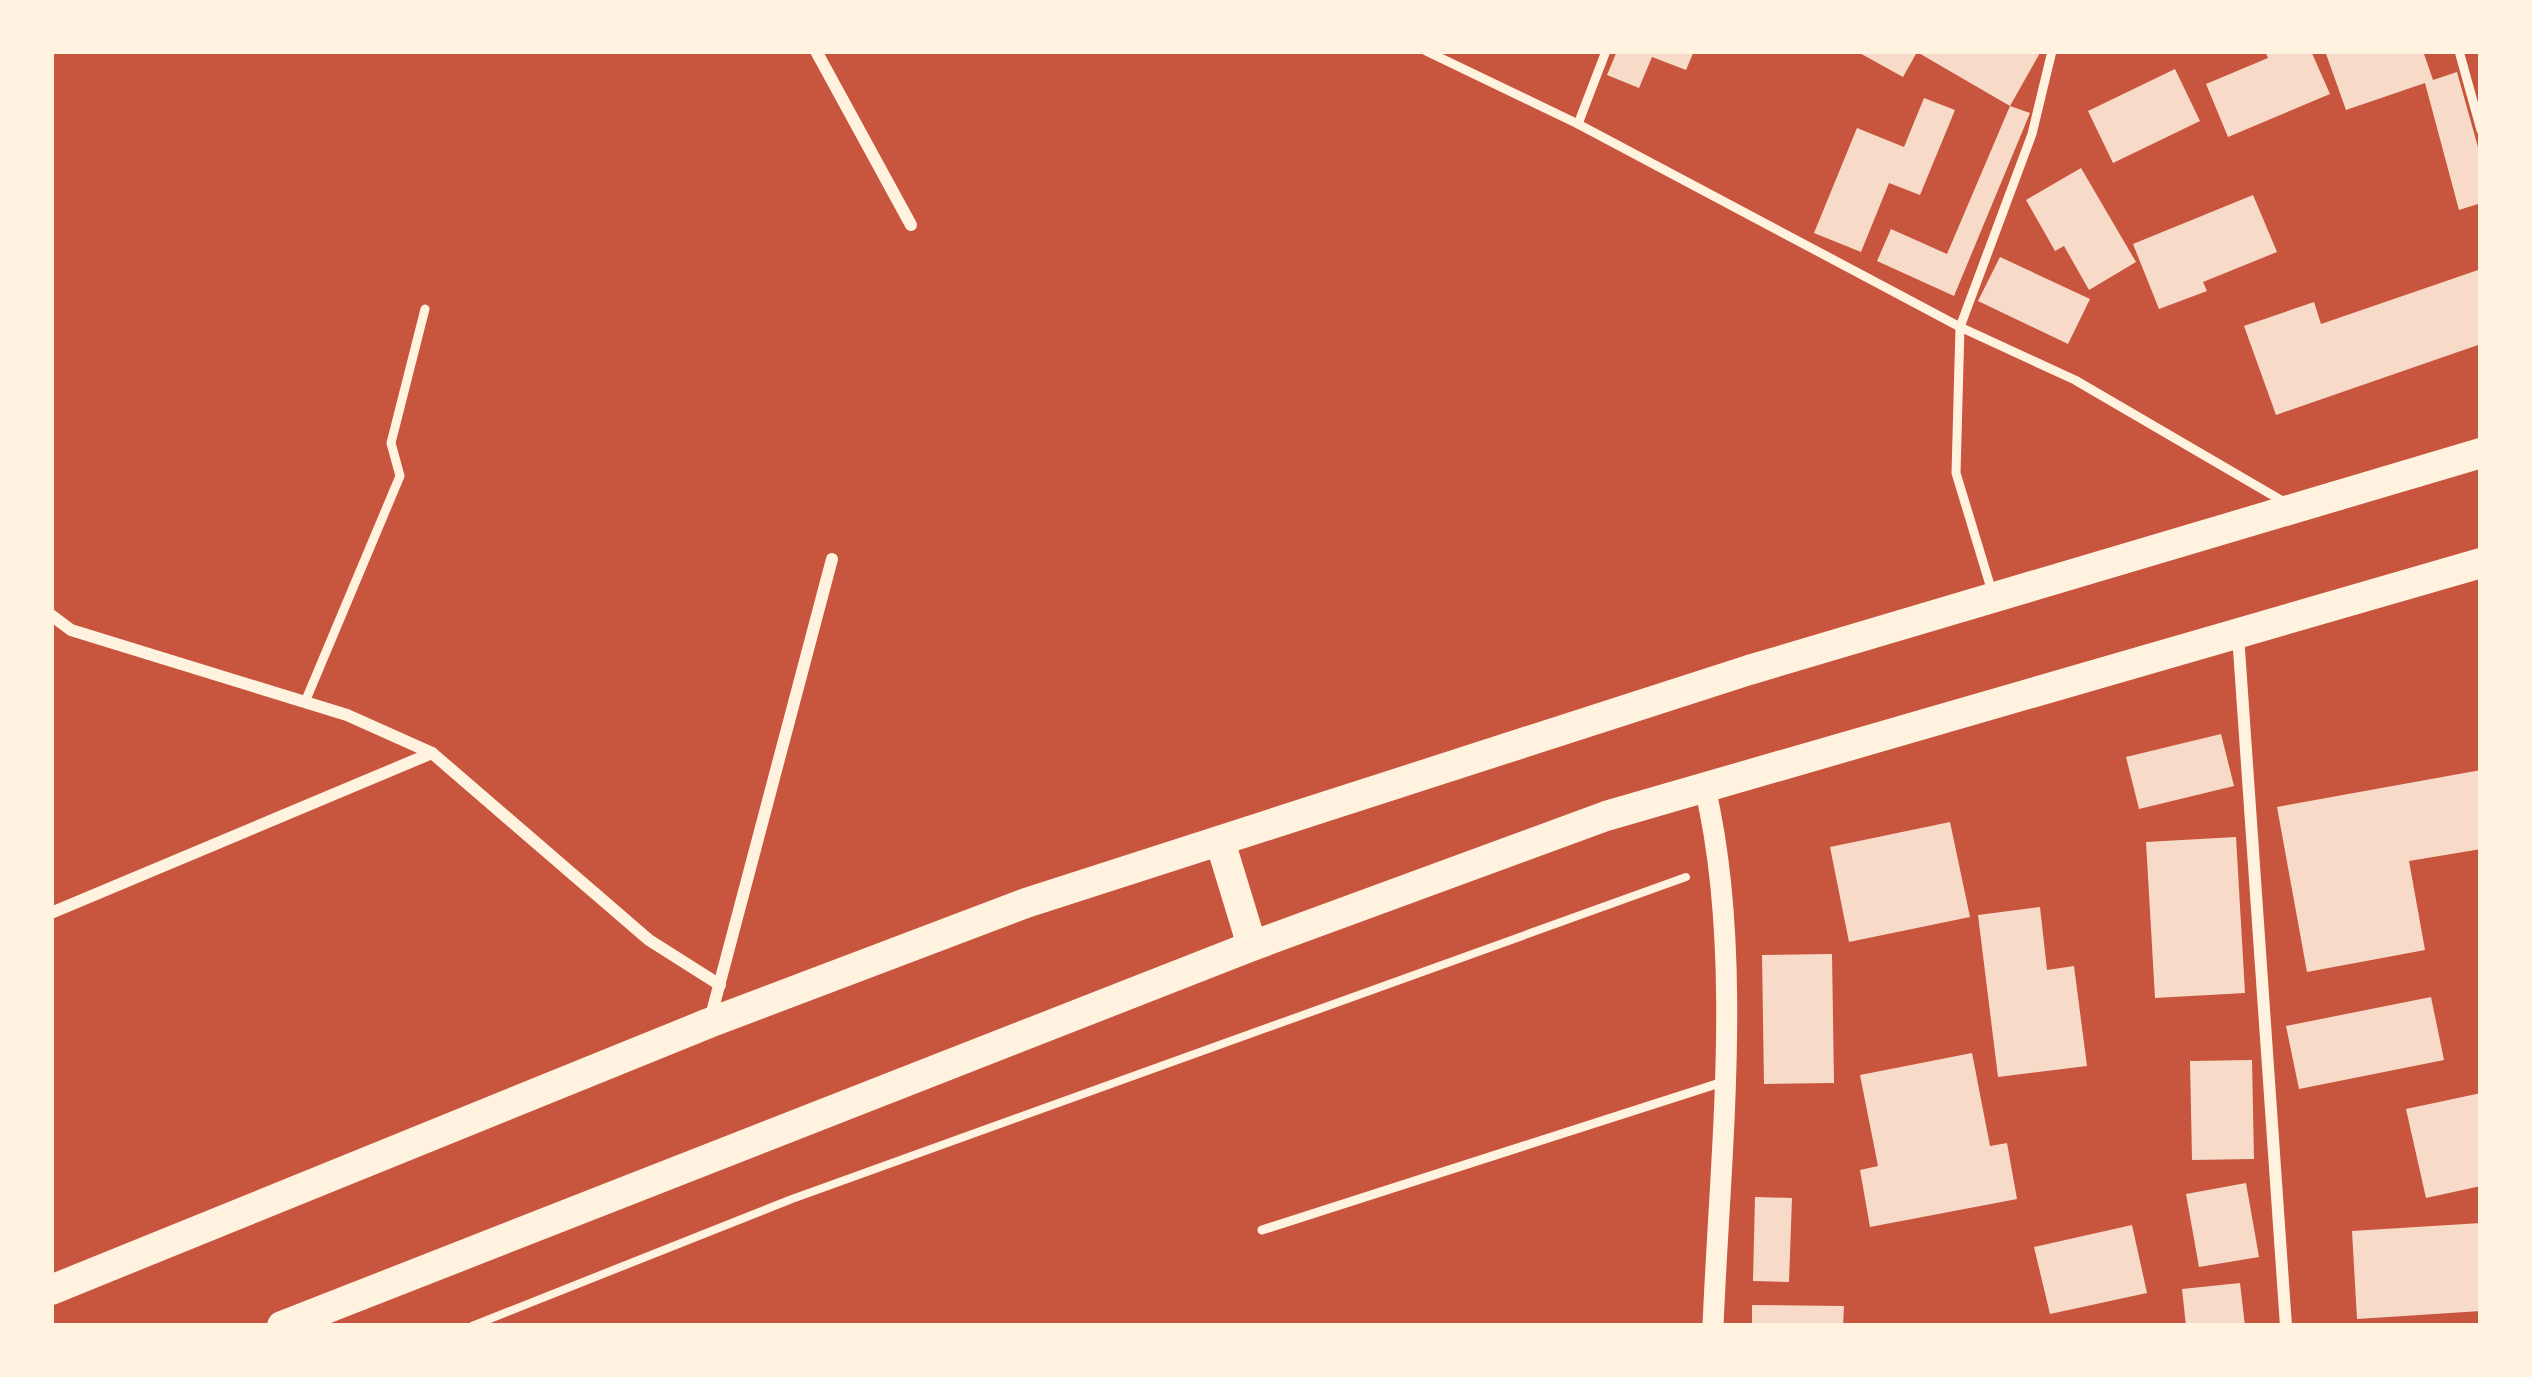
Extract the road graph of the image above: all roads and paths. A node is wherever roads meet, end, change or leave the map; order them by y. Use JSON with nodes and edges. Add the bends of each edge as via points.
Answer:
{"nodes":[{"id":1,"x":816,"y":51,"type":"edge"},
{"id":2,"x":1426,"y":51,"type":"edge"},
{"id":3,"x":1606,"y":51,"type":"edge"},
{"id":4,"x":2052,"y":51,"type":"edge"},
{"id":5,"x":2459,"y":51,"type":"edge"},
{"id":6,"x":1578,"y":124,"type":"junction"},
{"id":7,"x":2481,"y":130,"type":"edge"},
{"id":8,"x":911,"y":225,"type":"dead end"},
{"id":9,"x":425,"y":310,"type":"dead end"},
{"id":10,"x":1960,"y":326,"type":"junction"},
{"id":11,"x":2481,"y":453,"type":"edge"},
{"id":12,"x":2295,"y":508,"type":"junction"},
{"id":13,"x":832,"y":559,"type":"dead end"},
{"id":14,"x":2481,"y":563,"type":"edge"},
{"id":15,"x":1995,"y":601,"type":"junction"},
{"id":16,"x":51,"y":615,"type":"edge"},
{"id":17,"x":2238,"y":635,"type":"junction"},
{"id":18,"x":305,"y":702,"type":"junction"},
{"id":19,"x":431,"y":753,"type":"junction"},
{"id":20,"x":1705,"y":788,"type":"junction"},
{"id":21,"x":1220,"y":841,"type":"junction"},
{"id":22,"x":1723,"y":864,"type":"junction"},
{"id":23,"x":51,"y":913,"type":"edge"},
{"id":24,"x":1252,"y":946,"type":"junction"},
{"id":25,"x":720,"y":985,"type":"junction"},
{"id":26,"x":709,"y":1023,"type":"junction"},
{"id":27,"x":1723,"y":1082,"type":"junction"},
{"id":28,"x":1262,"y":1230,"type":"dead end"},
{"id":29,"x":51,"y":1290,"type":"edge"},
{"id":30,"x":282,"y":1326,"type":"edge"},
{"id":31,"x":472,"y":1326,"type":"edge"},
{"id":32,"x":1713,"y":1326,"type":"edge"},
{"id":33,"x":2286,"y":1326,"type":"edge"}],
"edges":[{"from":1,"to":8,"type":"street"},
{"from":2,"to":6,"type":"lane"},
{"from":3,"to":6,"type":"lane"},
{"from":4,"to":10,"type":"lane","via":[[2032,134]]},
{"from":5,"to":7,"type":"lane"},
{"from":6,"to":10,"type":"lane"},
{"from":9,"to":18,"type":"lane","via":[[391,443],[400,476]]},
{"from":10,"to":12,"type":"lane","via":[[2075,380]]},
{"from":10,"to":15,"type":"lane","via":[[1956,473]]},
{"from":11,"to":12,"type":"main road"},
{"from":12,"to":15,"type":"main road"},
{"from":13,"to":25,"type":"street"},
{"from":14,"to":17,"type":"main road"},
{"from":15,"to":21,"type":"main road","via":[[1726,677]]},
{"from":16,"to":18,"type":"street","via":[[70,631]]},
{"from":17,"to":20,"type":"main road"},
{"from":17,"to":33,"type":"street"},
{"from":18,"to":19,"type":"street"},
{"from":19,"to":23,"type":"street"},
{"from":19,"to":25,"type":"street","via":[[649,940]]},
{"from":20,"to":22,"type":"street"},
{"from":20,"to":24,"type":"main road","via":[[1606,816]]},
{"from":21,"to":24,"type":"main road"},
{"from":21,"to":26,"type":"main road","via":[[1026,903]]},
{"from":22,"to":27,"type":"street"},
{"from":22,"to":31,"type":"path","via":[[814,1191]]},
{"from":24,"to":30,"type":"main road"},
{"from":25,"to":26,"type":"street"},
{"from":26,"to":29,"type":"main road"},
{"from":27,"to":28,"type":"lane"},
{"from":27,"to":32,"type":"street"}]}
